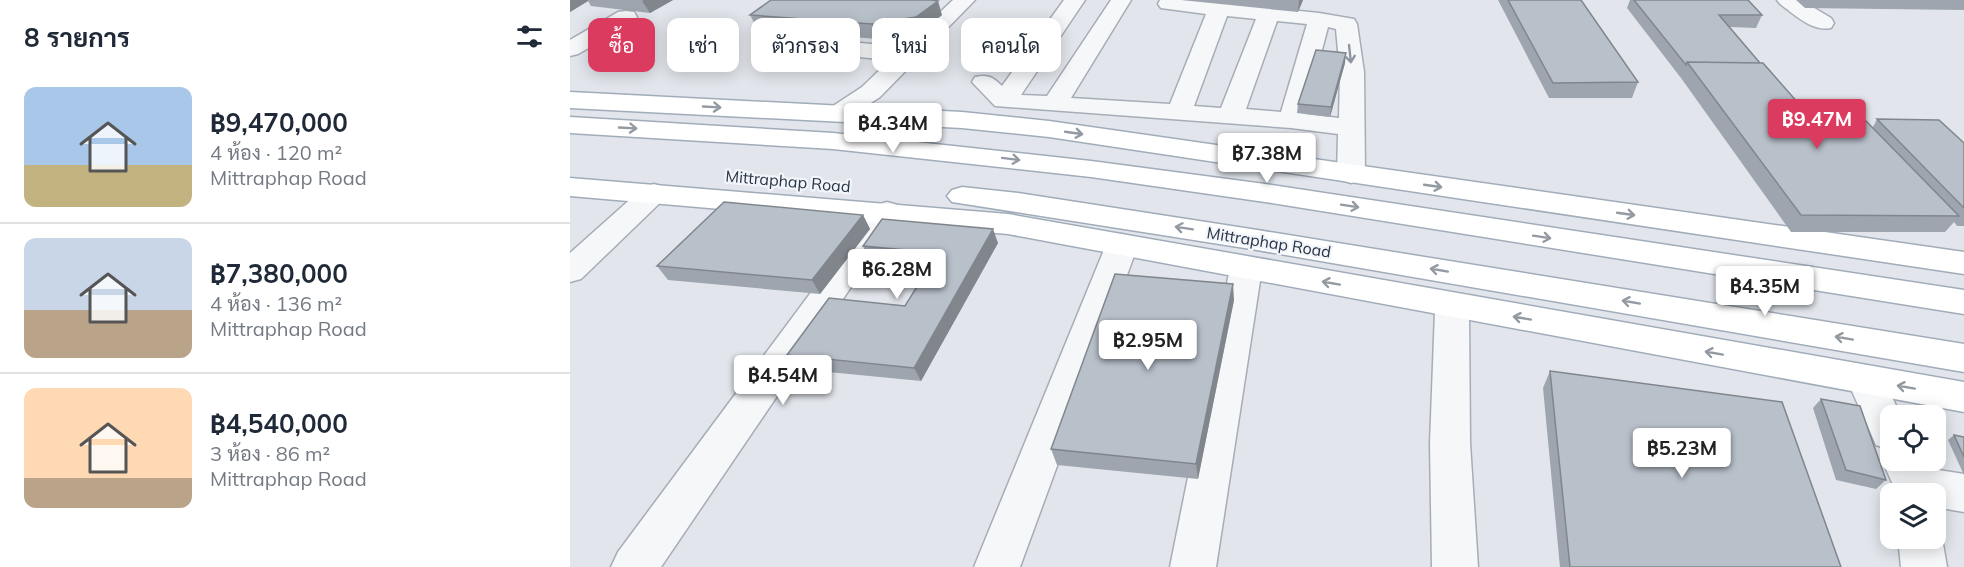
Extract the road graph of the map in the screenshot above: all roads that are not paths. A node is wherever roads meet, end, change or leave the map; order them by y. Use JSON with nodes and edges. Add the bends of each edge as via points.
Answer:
{"nodes":[{"id":1,"x":965,"y":0,"type":"edge"},
{"id":2,"x":1075,"y":0,"type":"edge"},
{"id":3,"x":1121,"y":0,"type":"edge"},
{"id":4,"x":1787,"y":0,"type":"edge"},
{"id":5,"x":1168,"y":4,"type":"dead end"},
{"id":6,"x":1219,"y":9,"type":"junction"},
{"id":7,"x":1269,"y":14,"type":"junction"},
{"id":8,"x":626,"y":17,"type":"dead end"},
{"id":9,"x":947,"y":18,"type":"edge"},
{"id":10,"x":1319,"y":19,"type":"junction"},
{"id":11,"x":1823,"y":23,"type":"dead end"},
{"id":12,"x":570,"y":49,"type":"edge"},
{"id":13,"x":892,"y":72,"type":"edge"},
{"id":14,"x":984,"y":82,"type":"dead end"},
{"id":15,"x":570,"y":100,"type":"edge"},
{"id":16,"x":1004,"y":101,"type":"junction"},
{"id":17,"x":1055,"y":104,"type":"junction"},
{"id":18,"x":838,"y":113,"type":"junction"},
{"id":19,"x":1179,"y":113,"type":"junction"},
{"id":20,"x":1232,"y":116,"type":"junction"},
{"id":21,"x":1291,"y":120,"type":"junction"},
{"id":22,"x":570,"y":124,"type":"edge"},
{"id":23,"x":1352,"y":128,"type":"junction"},
{"id":24,"x":962,"y":153,"type":"junction"},
{"id":25,"x":570,"y":165,"type":"edge"},
{"id":26,"x":1351,"y":174,"type":"junction"},
{"id":27,"x":570,"y":187,"type":"edge"},
{"id":28,"x":654,"y":193,"type":"junction"},
{"id":29,"x":895,"y":201,"type":"junction"},
{"id":30,"x":1803,"y":239,"type":"junction"},
{"id":31,"x":1122,"y":245,"type":"junction"},
{"id":32,"x":1640,"y":252,"type":"junction"},
{"id":33,"x":1964,"y":263,"type":"edge"},
{"id":34,"x":1246,"y":268,"type":"junction"},
{"id":35,"x":570,"y":271,"type":"edge"},
{"id":36,"x":1964,"y":302,"type":"edge"},
{"id":37,"x":1664,"y":308,"type":"junction"},
{"id":38,"x":1452,"y":311,"type":"dead end"},
{"id":39,"x":1964,"y":358,"type":"edge"},
{"id":40,"x":1856,"y":378,"type":"junction"},
{"id":41,"x":1964,"y":397,"type":"edge"},
{"id":42,"x":1880,"y":417,"type":"edge"},
{"id":43,"x":1910,"y":479,"type":"edge"},
{"id":44,"x":1964,"y":493,"type":"edge"},
{"id":45,"x":1922,"y":549,"type":"edge"},
{"id":46,"x":634,"y":567,"type":"edge"},
{"id":47,"x":997,"y":567,"type":"edge"},
{"id":48,"x":1193,"y":567,"type":"edge"},
{"id":49,"x":1455,"y":567,"type":"edge"},
{"id":50,"x":1924,"y":567,"type":"edge"}],
"edges":[{"from":1,"to":9,"type":"street"},
{"from":2,"to":16,"type":"street"},
{"from":3,"to":17,"type":"street"},
{"from":4,"to":11,"type":"street"},
{"from":5,"to":6,"type":"street"},
{"from":6,"to":7,"type":"street"},
{"from":6,"to":19,"type":"street"},
{"from":7,"to":10,"type":"street"},
{"from":7,"to":20,"type":"street"},
{"from":8,"to":12,"type":"street"},
{"from":10,"to":21,"type":"street"},
{"from":10,"to":23,"type":"street","one_way":true,"via":[[1347,24]]},
{"from":13,"to":18,"type":"street","via":[[871,92]]},
{"from":14,"to":16,"type":"street"},
{"from":15,"to":18,"type":"main road","one_way":true},
{"from":16,"to":17,"type":"street"},
{"from":17,"to":19,"type":"street"},
{"from":18,"to":24,"type":"main road"},
{"from":18,"to":26,"type":"main road","one_way":true,"via":[[1049,129]]},
{"from":19,"to":20,"type":"street"},
{"from":20,"to":21,"type":"street"},
{"from":21,"to":23,"type":"street"},
{"from":22,"to":24,"type":"main road","one_way":true},
{"from":23,"to":26,"type":"street"},
{"from":24,"to":32,"type":"main road","one_way":true,"via":[[1265,193]]},
{"from":25,"to":29,"type":"main road","name":"Mittraphap Road"},
{"from":26,"to":30,"type":"main road","one_way":true},
{"from":27,"to":28,"type":"main road"},
{"from":28,"to":29,"type":"main road","via":[[765,202]]},
{"from":28,"to":35,"type":"street"},
{"from":29,"to":31,"type":"main road"},
{"from":37,"to":29,"type":"main road","name":"Mittraphap Road","one_way":true,"via":[[1018,202]]},
{"from":29,"to":46,"type":"street"},
{"from":30,"to":32,"type":"main road"},
{"from":30,"to":33,"type":"main road"},
{"from":31,"to":34,"type":"main road"},
{"from":31,"to":47,"type":"street"},
{"from":32,"to":36,"type":"main road"},
{"from":40,"to":34,"type":"main road","one_way":true},
{"from":34,"to":48,"type":"street"},
{"from":39,"to":37,"type":"main road","name":"Mittraphap Road","one_way":true},
{"from":37,"to":40,"type":"main road"},
{"from":38,"to":49,"type":"street","via":[[1450,443]]},
{"from":41,"to":40,"type":"main road","one_way":true},
{"from":40,"to":42,"type":"street"},
{"from":43,"to":44,"type":"street"},
{"from":45,"to":50,"type":"street"}]}
